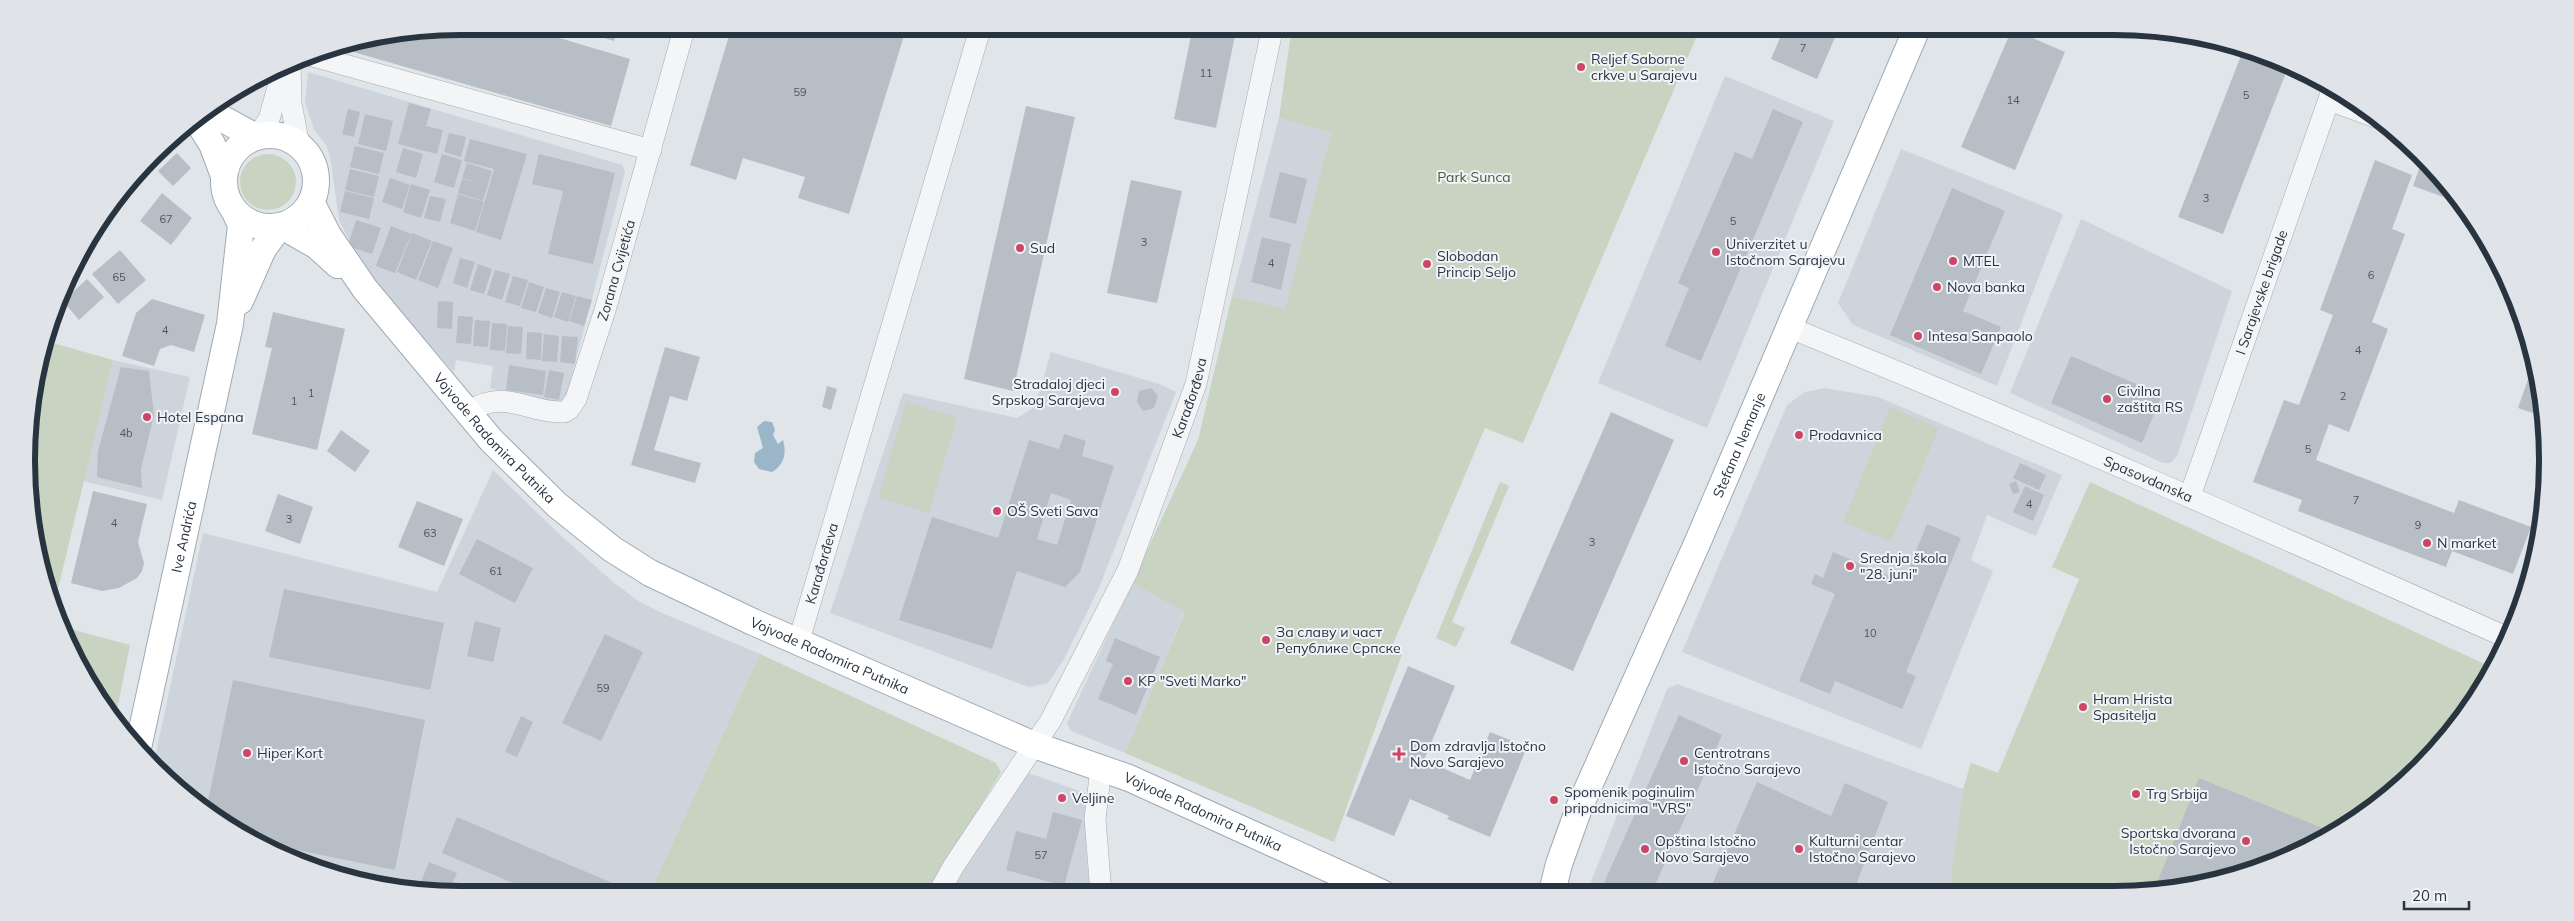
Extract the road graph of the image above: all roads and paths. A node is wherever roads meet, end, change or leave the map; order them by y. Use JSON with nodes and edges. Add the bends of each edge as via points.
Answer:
{"nodes":[{"id":1,"x":683,"y":35,"type":"edge"},
{"id":2,"x":978,"y":35,"type":"edge"},
{"id":3,"x":1271,"y":35,"type":"edge"},
{"id":4,"x":1914,"y":35,"type":"edge"},
{"id":5,"x":322,"y":59,"type":"edge"},
{"id":6,"x":290,"y":71,"type":"edge"},
{"id":7,"x":282,"y":75,"type":"edge"},
{"id":8,"x":2331,"y":94,"type":"edge"},
{"id":9,"x":214,"y":114,"type":"edge"},
{"id":10,"x":200,"y":124,"type":"edge"},
{"id":11,"x":257,"y":136,"type":"junction"},
{"id":12,"x":299,"y":145,"type":"junction"},
{"id":13,"x":651,"y":150,"type":"junction"},
{"id":14,"x":224,"y":176,"type":"junction"},
{"id":15,"x":311,"y":202,"type":"junction"},
{"id":16,"x":234,"y":210,"type":"junction"},
{"id":17,"x":281,"y":226,"type":"junction"},
{"id":18,"x":365,"y":289,"type":"junction"},
{"id":19,"x":230,"y":324,"type":"junction"},
{"id":20,"x":1788,"y":327,"type":"junction"},
{"id":21,"x":469,"y":411,"type":"junction"},
{"id":22,"x":2190,"y":496,"type":"junction"},
{"id":23,"x":2501,"y":635,"type":"edge"},
{"id":24,"x":799,"y":640,"type":"junction"},
{"id":25,"x":140,"y":740,"type":"edge"},
{"id":26,"x":1034,"y":745,"type":"junction"},
{"id":27,"x":1101,"y":768,"type":"junction"},
{"id":28,"x":1560,"y":864,"type":"junction"},
{"id":29,"x":943,"y":886,"type":"edge"},
{"id":30,"x":1101,"y":886,"type":"edge"},
{"id":31,"x":1367,"y":886,"type":"edge"},
{"id":32,"x":1541,"y":886,"type":"edge"},
{"id":33,"x":1554,"y":886,"type":"edge"},
{"id":34,"x":1561,"y":886,"type":"edge"}],
"edges":[{"from":1,"to":13,"type":"street","name":"Zorana Cvijetića"},
{"from":2,"to":24,"type":"street","name":"Karađorđeva"},
{"from":3,"to":26,"type":"street","name":"Karađorđeva","via":[[1196,384],[1187,412],[1128,570],[1052,720]]},
{"from":4,"to":20,"type":"main road","name":"Stefana Nemanje"},
{"from":5,"to":13,"type":"street"},
{"from":6,"to":12,"type":"street","via":[[291,104]]},
{"from":7,"to":11,"type":"street","via":[[269,119]]},
{"from":8,"to":22,"type":"street","name":"I Sarajevske brigade"},
{"from":9,"to":11,"type":"main road"},
{"from":10,"to":14,"type":"main road","via":[[212,144]]},
{"from":11,"to":12,"type":"main road","via":[[284,137]]},
{"from":11,"to":14,"type":"main road","via":[[234,152]]},
{"from":12,"to":15,"type":"main road","via":[[314,168],[316,182]]},
{"from":13,"to":21,"type":"street","name":"Zorana Cvijetića","via":[[576,399],[569,409],[558,412],[498,400],[483,402]]},
{"from":14,"to":16,"type":"main road","via":[[226,194]]},
{"from":15,"to":17,"type":"main road","via":[[299,217]]},
{"from":15,"to":18,"type":"main road","name":"Vojvode Radomira Putnika","via":[[328,235]]},
{"from":16,"to":17,"type":"main road","via":[[258,226]]},
{"from":16,"to":19,"type":"main road","name":"Ive Andrića","via":[[241,225]]},
{"from":17,"to":18,"type":"main road","name":"Vojvode Radomira Putnika","via":[[318,246]]},
{"from":17,"to":19,"type":"main road","name":"Ive Andrića","via":[[264,249]]},
{"from":18,"to":21,"type":"main road","name":"Vojvode Radomira Putnika"},
{"from":19,"to":25,"type":"main road","name":"Ive Andrića"},
{"from":20,"to":22,"type":"street","name":"Spasovdanska"},
{"from":20,"to":28,"type":"main road","name":"Stefana Nemanje","via":[[1699,539],[1579,808]]},
{"from":21,"to":24,"type":"main road","name":"Vojvode Radomira Putnika","via":[[515,466],[612,549],[650,573],[752,622]]},
{"from":22,"to":23,"type":"street","name":"Spasovdanska"},
{"from":24,"to":26,"type":"main road","name":"Vojvode Radomira Putnika"},
{"from":26,"to":27,"type":"main road","name":"Vojvode Radomira Putnika"},
{"from":26,"to":29,"type":"street","name":"Karađorđeva"},
{"from":27,"to":30,"type":"street","via":[[1095,819]]},
{"from":27,"to":31,"type":"main road","name":"Vojvode Radomira Putnika"},
{"from":28,"to":32,"type":"main road","name":"Stefana Nemanje"},
{"from":28,"to":33,"type":"main road","name":"Stefana Nemanje"},
{"from":28,"to":34,"type":"main road"}]}
